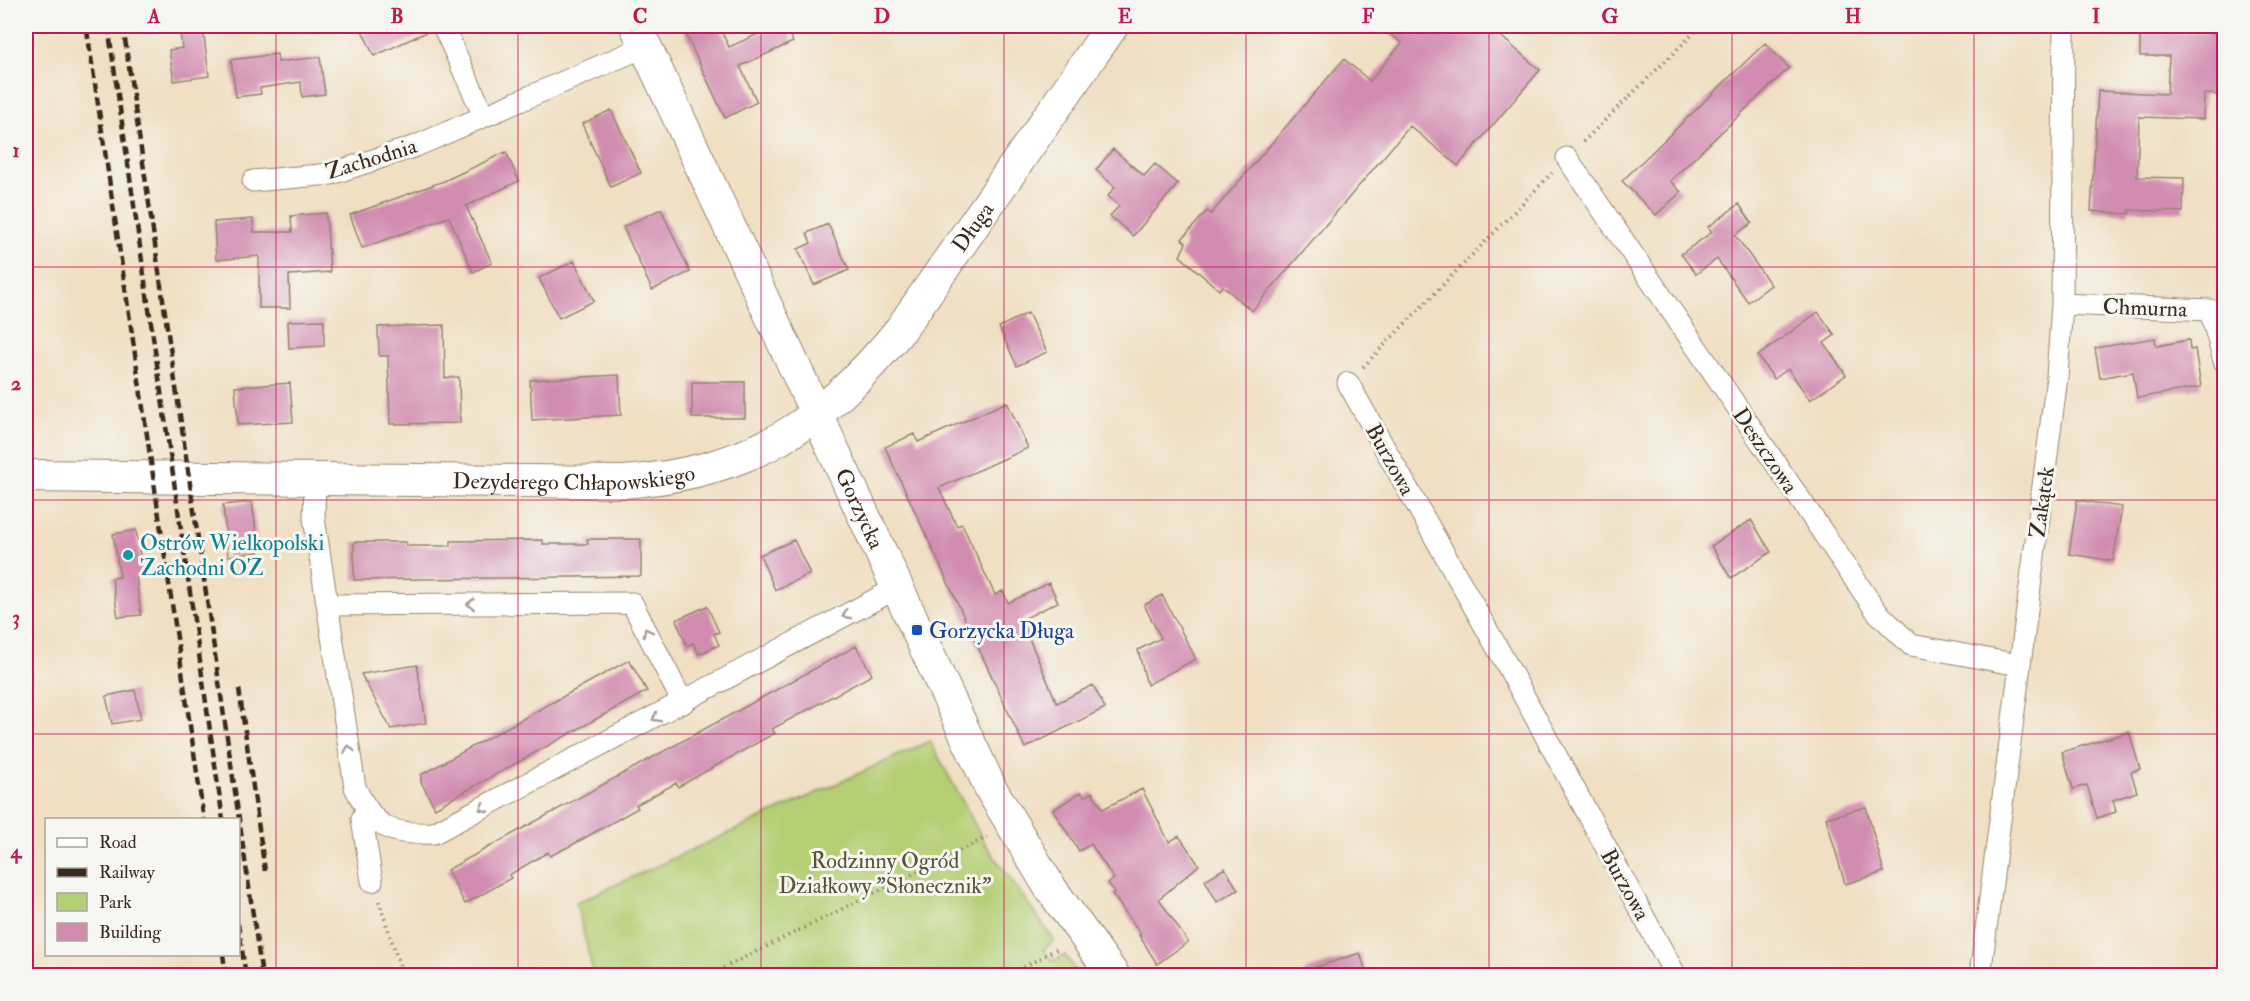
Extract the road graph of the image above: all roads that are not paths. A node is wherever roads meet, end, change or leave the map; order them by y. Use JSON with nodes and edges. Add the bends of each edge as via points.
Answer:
{"nodes":[{"id":1,"x":442,"y":26,"type":"edge"},
{"id":2,"x":1112,"y":26,"type":"edge"},
{"id":3,"x":2064,"y":26,"type":"edge"},
{"id":4,"x":641,"y":36,"type":"edge"},
{"id":5,"x":484,"y":116,"type":"junction"},
{"id":6,"x":1567,"y":158,"type":"road end"},
{"id":7,"x":253,"y":181,"type":"dead end"},
{"id":8,"x":2062,"y":304,"type":"junction"},
{"id":9,"x":2224,"y":361,"type":"edge"},
{"id":10,"x":1348,"y":383,"type":"road end"},
{"id":11,"x":818,"y":416,"type":"junction"},
{"id":12,"x":26,"y":476,"type":"edge"},
{"id":13,"x":315,"y":479,"type":"junction"},
{"id":14,"x":897,"y":588,"type":"junction"},
{"id":15,"x":328,"y":605,"type":"junction"},
{"id":16,"x":2019,"y":665,"type":"junction"},
{"id":17,"x":683,"y":703,"type":"junction"},
{"id":18,"x":366,"y":810,"type":"junction"},
{"id":19,"x":372,"y":881,"type":"road end"},
{"id":20,"x":1114,"y":975,"type":"edge"},
{"id":21,"x":1676,"y":975,"type":"edge"},
{"id":22,"x":1980,"y":975,"type":"edge"}],
"edges":[{"from":1,"to":5,"type":"street"},
{"from":2,"to":11,"type":"street","name":"Długa","via":[[901,329],[855,383]]},
{"from":3,"to":8,"type":"street","name":"Zakątek"},
{"from":4,"to":5,"type":"street","name":"Zachodnia"},
{"from":4,"to":11,"type":"street","name":"Gorzycka"},
{"from":5,"to":7,"type":"street","name":"Zachodnia","via":[[416,146],[331,174]]},
{"from":6,"to":16,"type":"street","name":"Deszczowa","via":[[1877,612],[1911,645]]},
{"from":8,"to":9,"type":"street","name":"Chmurna","via":[[2210,310]]},
{"from":8,"to":16,"type":"street","name":"Zakątek","via":[[2057,377]]},
{"from":10,"to":21,"type":"street","name":"Burzowa"},
{"from":11,"to":13,"type":"street","name":"Dezyderego Chłapowskiego","via":[[741,459],[676,477],[549,483]]},
{"from":11,"to":14,"type":"street","name":"Gorzycka"},
{"from":12,"to":13,"type":"street","name":"Dezyderego Chłapowskiego"},
{"from":13,"to":15,"type":"street","via":[[314,518]]},
{"from":14,"to":17,"type":"street","one_way":true},
{"from":14,"to":20,"type":"street","name":"Gorzycka","via":[[991,789],[1049,886]]},
{"from":17,"to":15,"type":"street","one_way":true,"via":[[632,603]]},
{"from":18,"to":15,"type":"street","one_way":true,"via":[[355,787]]},
{"from":16,"to":22,"type":"street","name":"Zakątek"},
{"from":17,"to":18,"type":"street","one_way":true,"via":[[434,833],[403,835],[381,825]]},
{"from":18,"to":19,"type":"street","via":[[362,819]]}]}
